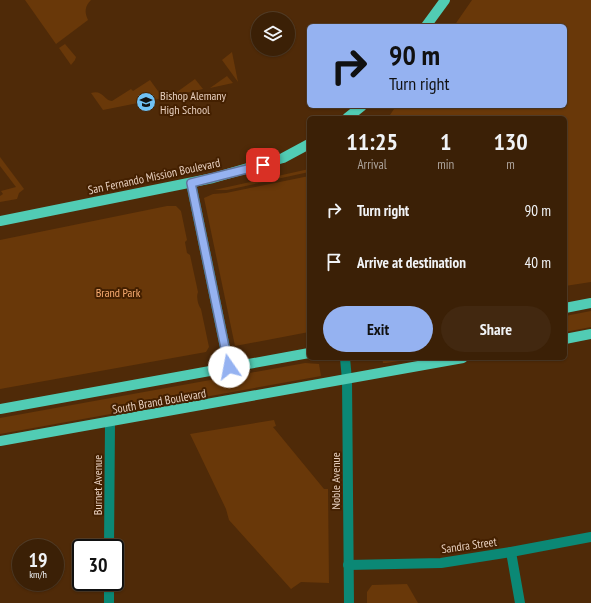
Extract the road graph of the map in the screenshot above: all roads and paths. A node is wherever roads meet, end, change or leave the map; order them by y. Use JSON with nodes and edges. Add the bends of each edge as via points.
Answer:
{"nodes":[{"id":1,"x":445,"y":0,"type":"edge"},
{"id":2,"x":427,"y":24,"type":"edge"},
{"id":3,"x":360,"y":108,"type":"edge"},
{"id":4,"x":350,"y":116,"type":"edge"},
{"id":5,"x":307,"y":145,"type":"edge"},
{"id":6,"x":191,"y":183,"type":"junction"},
{"id":7,"x":0,"y":221,"type":"edge"},
{"id":8,"x":591,"y":303,"type":"edge"},
{"id":9,"x":567,"y":308,"type":"edge"},
{"id":10,"x":591,"y":334,"type":"edge"},
{"id":11,"x":567,"y":339,"type":"edge"},
{"id":12,"x":307,"y":353,"type":"edge"},
{"id":13,"x":345,"y":360,"type":"edge"},
{"id":14,"x":452,"y":360,"type":"edge"},
{"id":15,"x":229,"y":367,"type":"junction"},
{"id":16,"x":347,"y":380,"type":"junction"},
{"id":17,"x":0,"y":409,"type":"edge"},
{"id":18,"x":110,"y":423,"type":"junction"},
{"id":19,"x":0,"y":442,"type":"edge"},
{"id":20,"x":591,"y":537,"type":"edge"},
{"id":21,"x":109,"y":539,"type":"edge"},
{"id":22,"x":511,"y":552,"type":"junction"},
{"id":23,"x":348,"y":565,"type":"junction"},
{"id":24,"x":109,"y":591,"type":"edge"},
{"id":25,"x":109,"y":603,"type":"edge"},
{"id":26,"x":349,"y":603,"type":"edge"},
{"id":27,"x":520,"y":603,"type":"edge"}],
"edges":[{"from":1,"to":2,"type":"main road"},
{"from":3,"to":4,"type":"main road"},
{"from":5,"to":6,"type":"main road","name":"San Fernando Mission Boulevard","via":[[263,165]]},
{"from":6,"to":7,"type":"main road","name":"San Fernando Mission Boulevard"},
{"from":6,"to":15,"type":"street"},
{"from":8,"to":9,"type":"main road"},
{"from":10,"to":11,"type":"main road"},
{"from":12,"to":15,"type":"main road","name":"South Brand Boulevard"},
{"from":13,"to":16,"type":"street","name":"Noble Avenue"},
{"from":14,"to":16,"type":"main road","name":"South Brand Boulevard"},
{"from":15,"to":17,"type":"main road","name":"South Brand Boulevard"},
{"from":16,"to":18,"type":"main road","name":"South Brand Boulevard"},
{"from":16,"to":23,"type":"street","name":"Noble Avenue"},
{"from":18,"to":19,"type":"main road","name":"South Brand Boulevard"},
{"from":18,"to":21,"type":"street","name":"Burnet Avenue"},
{"from":20,"to":22,"type":"street","name":"Sandra Street"},
{"from":22,"to":23,"type":"street","name":"Sandra Street","via":[[441,562]]},
{"from":22,"to":27,"type":"street"},
{"from":23,"to":26,"type":"street","name":"Noble Avenue"},
{"from":24,"to":25,"type":"street"}]}
